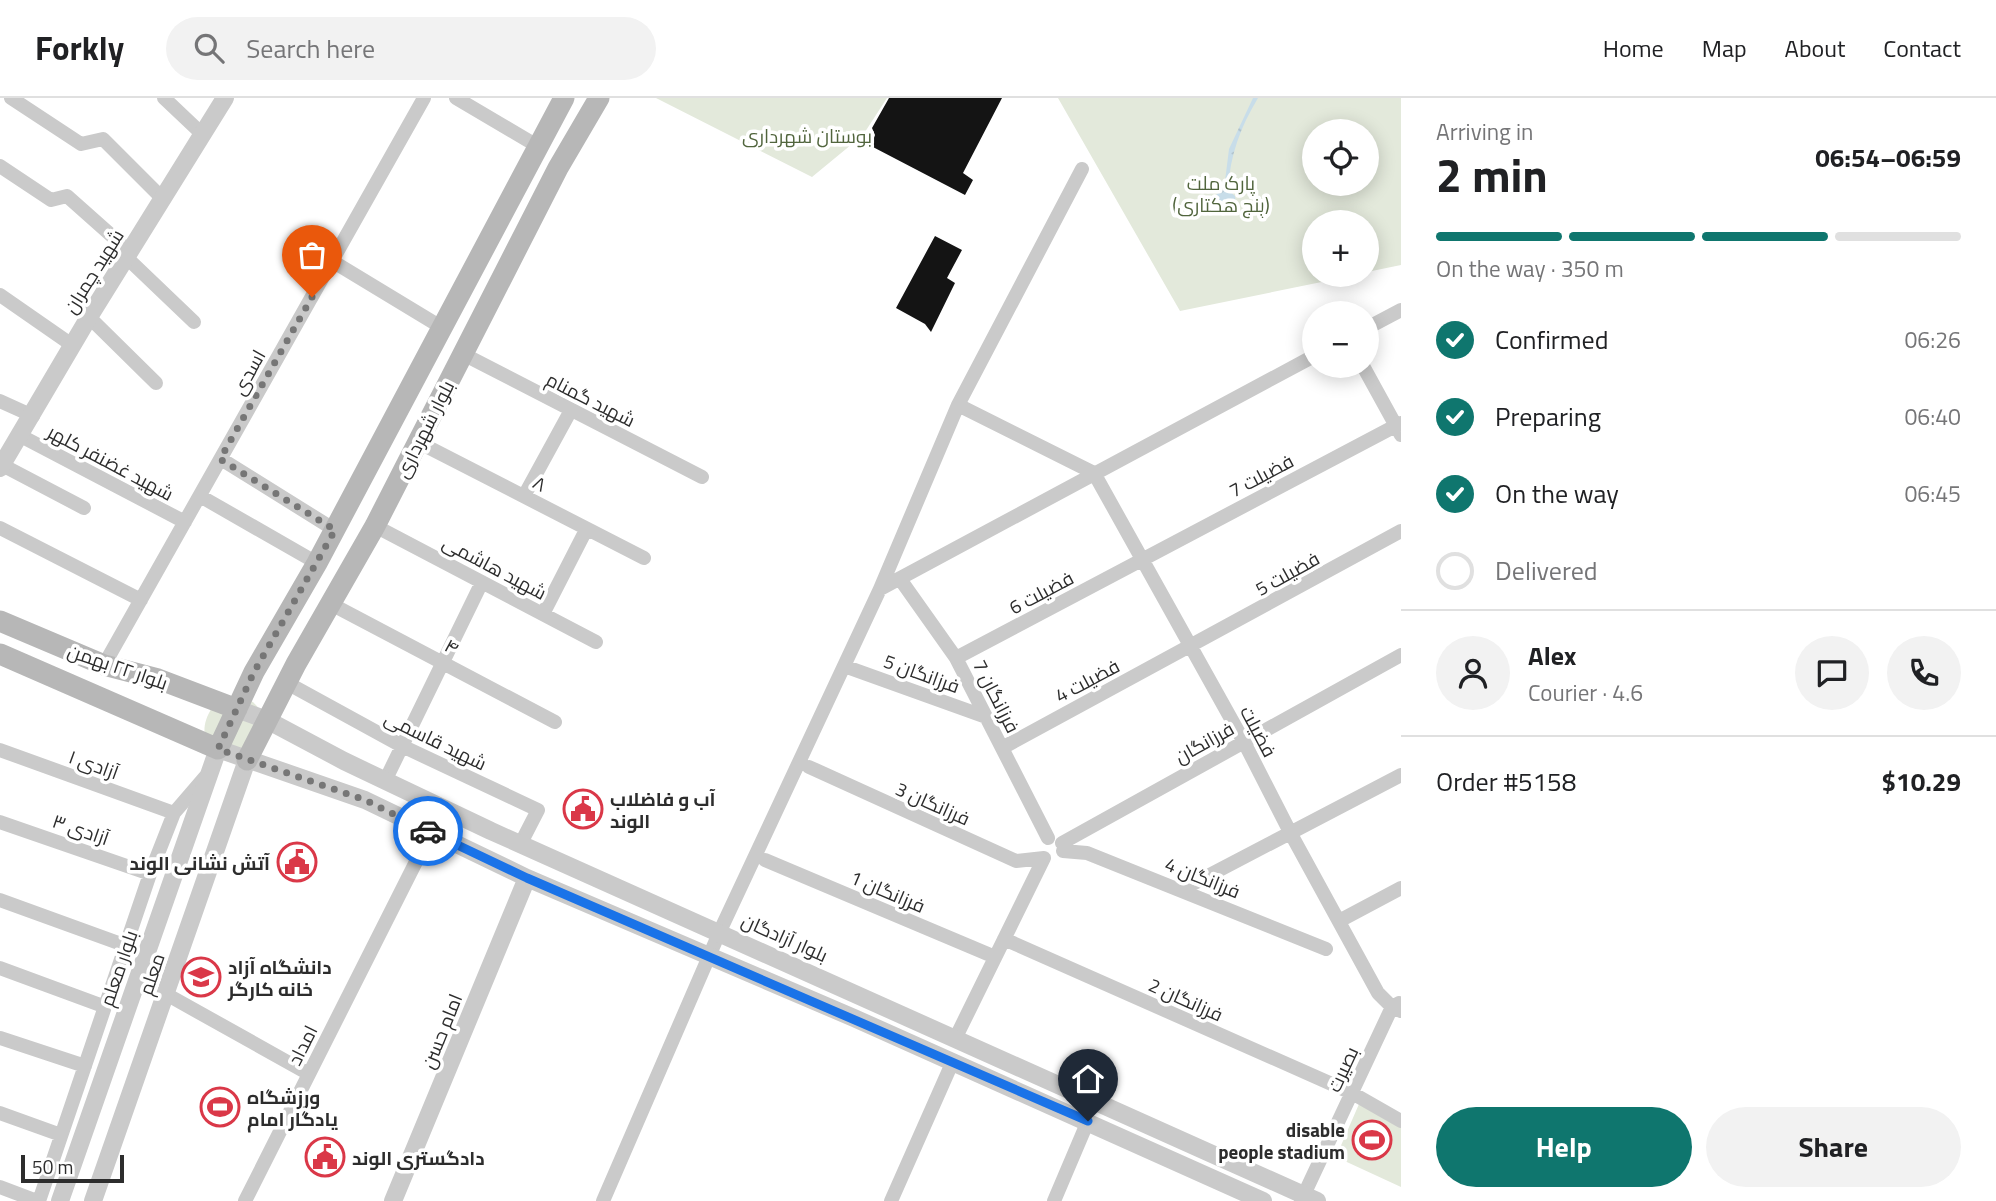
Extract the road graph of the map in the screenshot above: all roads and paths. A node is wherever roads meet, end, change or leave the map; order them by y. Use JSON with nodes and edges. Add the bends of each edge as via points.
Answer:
{"nodes":[{"id":1,"x":11,"y":98,"type":"edge"},
{"id":2,"x":164,"y":98,"type":"edge"},
{"id":3,"x":225,"y":98,"type":"edge"},
{"id":4,"x":456,"y":98,"type":"edge"},
{"id":5,"x":564,"y":98,"type":"edge"},
{"id":6,"x":599,"y":98,"type":"edge"},
{"id":7,"x":422,"y":99,"type":"edge"},
{"id":8,"x":201,"y":133,"type":"junction"},
{"id":9,"x":540,"y":147,"type":"junction"},
{"id":10,"x":0,"y":166,"type":"edge"},
{"id":11,"x":1082,"y":169,"type":"dead end"},
{"id":12,"x":163,"y":199,"type":"junction"},
{"id":13,"x":128,"y":255,"type":"junction"},
{"id":14,"x":332,"y":261,"type":"junction"},
{"id":15,"x":0,"y":295,"type":"edge"},
{"id":16,"x":1401,"y":310,"type":"edge"},
{"id":17,"x":89,"y":317,"type":"junction"},
{"id":18,"x":194,"y":322,"type":"dead end"},
{"id":19,"x":1379,"y":322,"type":"edge"},
{"id":20,"x":441,"y":327,"type":"junction"},
{"id":21,"x":72,"y":345,"type":"junction"},
{"id":22,"x":463,"y":354,"type":"junction"},
{"id":23,"x":1302,"y":362,"type":"edge"},
{"id":24,"x":1370,"y":378,"type":"edge"},
{"id":25,"x":156,"y":383,"type":"dead end"},
{"id":26,"x":0,"y":401,"type":"edge"},
{"id":27,"x":958,"y":405,"type":"junction"},
{"id":28,"x":571,"y":410,"type":"junction"},
{"id":29,"x":33,"y":416,"type":"junction"},
{"id":30,"x":1399,"y":428,"type":"edge"},
{"id":31,"x":19,"y":435,"type":"junction"},
{"id":32,"x":418,"y":442,"type":"junction"},
{"id":33,"x":220,"y":459,"type":"junction"},
{"id":34,"x":1,"y":467,"type":"edge"},
{"id":35,"x":1094,"y":473,"type":"junction"},
{"id":36,"x":702,"y":477,"type":"dead end"},
{"id":37,"x":200,"y":496,"type":"junction"},
{"id":38,"x":524,"y":496,"type":"junction"},
{"id":39,"x":84,"y":508,"type":"dead end"},
{"id":40,"x":185,"y":522,"type":"junction"},
{"id":41,"x":375,"y":526,"type":"junction"},
{"id":42,"x":0,"y":528,"type":"edge"},
{"id":43,"x":335,"y":530,"type":"junction"},
{"id":44,"x":586,"y":530,"type":"junction"},
{"id":45,"x":1401,"y":531,"type":"edge"},
{"id":46,"x":643,"y":558,"type":"dead end"},
{"id":47,"x":1143,"y":559,"type":"junction"},
{"id":48,"x":317,"y":564,"type":"junction"},
{"id":49,"x":900,"y":579,"type":"junction"},
{"id":50,"x":482,"y":582,"type":"junction"},
{"id":51,"x":880,"y":589,"type":"junction"},
{"id":52,"x":141,"y":600,"type":"junction"},
{"id":53,"x":331,"y":604,"type":"junction"},
{"id":54,"x":543,"y":614,"type":"junction"},
{"id":55,"x":0,"y":621,"type":"edge"},
{"id":56,"x":596,"y":642,"type":"dead end"},
{"id":57,"x":1191,"y":647,"type":"junction"},
{"id":58,"x":0,"y":654,"type":"edge"},
{"id":59,"x":1401,"y":655,"type":"edge"},
{"id":60,"x":956,"y":658,"type":"junction"},
{"id":61,"x":443,"y":663,"type":"junction"},
{"id":62,"x":104,"y":665,"type":"junction"},
{"id":63,"x":844,"y":666,"type":"junction"},
{"id":64,"x":287,"y":683,"type":"junction"},
{"id":65,"x":237,"y":709,"type":"junction"},
{"id":66,"x":986,"y":717,"type":"junction"},
{"id":67,"x":267,"y":720,"type":"junction"},
{"id":68,"x":555,"y":722,"type":"dead end"},
{"id":69,"x":1244,"y":742,"type":"junction"},
{"id":70,"x":402,"y":746,"type":"junction"},
{"id":71,"x":1002,"y":748,"type":"junction"},
{"id":72,"x":218,"y":749,"type":"junction"},
{"id":73,"x":0,"y":750,"type":"edge"},
{"id":74,"x":247,"y":760,"type":"junction"},
{"id":75,"x":808,"y":767,"type":"dead end"},
{"id":76,"x":208,"y":773,"type":"junction"},
{"id":77,"x":1401,"y":775,"type":"edge"},
{"id":78,"x":386,"y":781,"type":"junction"},
{"id":79,"x":174,"y":813,"type":"junction"},
{"id":80,"x":0,"y":822,"type":"edge"},
{"id":81,"x":431,"y":832,"type":"junction"},
{"id":82,"x":1291,"y":834,"type":"junction"},
{"id":83,"x":521,"y":844,"type":"junction"},
{"id":84,"x":1057,"y":844,"type":"junction"},
{"id":85,"x":1044,"y":858,"type":"junction"},
{"id":86,"x":765,"y":860,"type":"dead end"},
{"id":87,"x":150,"y":874,"type":"junction"},
{"id":88,"x":527,"y":878,"type":"junction"},
{"id":89,"x":1401,"y":888,"type":"edge"},
{"id":90,"x":1183,"y":889,"type":"junction"},
{"id":91,"x":0,"y":900,"type":"edge"},
{"id":92,"x":1339,"y":921,"type":"junction"},
{"id":93,"x":720,"y":931,"type":"junction"},
{"id":94,"x":1004,"y":939,"type":"junction"},
{"id":95,"x":124,"y":945,"type":"junction"},
{"id":96,"x":1326,"y":949,"type":"dead end"},
{"id":97,"x":709,"y":956,"type":"junction"},
{"id":98,"x":995,"y":957,"type":"junction"},
{"id":99,"x":0,"y":968,"type":"edge"},
{"id":100,"x":166,"y":994,"type":"junction"},
{"id":101,"x":103,"y":1006,"type":"junction"},
{"id":102,"x":1398,"y":1007,"type":"edge"},
{"id":103,"x":957,"y":1037,"type":"junction"},
{"id":104,"x":0,"y":1038,"type":"edge"},
{"id":105,"x":953,"y":1061,"type":"junction"},
{"id":106,"x":85,"y":1066,"type":"junction"},
{"id":107,"x":309,"y":1074,"type":"junction"},
{"id":108,"x":1352,"y":1093,"type":"junction"},
{"id":109,"x":0,"y":1113,"type":"edge"},
{"id":110,"x":1088,"y":1121,"type":"junction"},
{"id":111,"x":1401,"y":1121,"type":"edge"},
{"id":112,"x":61,"y":1135,"type":"junction"},
{"id":113,"x":0,"y":1187,"type":"edge"},
{"id":114,"x":1307,"y":1199,"type":"edge"},
{"id":115,"x":38,"y":1201,"type":"edge"},
{"id":116,"x":60,"y":1201,"type":"edge"},
{"id":117,"x":93,"y":1201,"type":"edge"},
{"id":118,"x":245,"y":1201,"type":"edge"},
{"id":119,"x":393,"y":1201,"type":"edge"},
{"id":120,"x":603,"y":1201,"type":"edge"},
{"id":121,"x":891,"y":1201,"type":"edge"},
{"id":122,"x":1054,"y":1201,"type":"edge"},
{"id":123,"x":1263,"y":1201,"type":"edge"}],
"edges":[{"from":1,"to":12,"type":"street","via":[[81,144],[103,139]]},
{"from":2,"to":8,"type":"street"},
{"from":3,"to":8,"type":"street","name":"شهید چمران"},
{"from":4,"to":9,"type":"street"},
{"from":5,"to":9,"type":"main road","name":"بلوار شهرداری"},
{"from":6,"to":22,"type":"main road","name":"بلوار شهرداری","via":[[558,167]]},
{"from":7,"to":14,"type":"street","name":"اسدی"},
{"from":8,"to":12,"type":"street","name":"شهید چمران"},
{"from":9,"to":20,"type":"main road","name":"بلوار شهرداری"},
{"from":10,"to":13,"type":"street","via":[[51,201],[67,196]]},
{"from":11,"to":27,"type":"street"},
{"from":12,"to":13,"type":"street","name":"شهید چمران"},
{"from":13,"to":17,"type":"street","name":"شهید چمران"},
{"from":13,"to":18,"type":"street"},
{"from":14,"to":20,"type":"street"},
{"from":14,"to":33,"type":"street","name":"اسدی"},
{"from":15,"to":21,"type":"street"},
{"from":16,"to":19,"type":"street"},
{"from":17,"to":21,"type":"street","name":"شهید چمران"},
{"from":17,"to":25,"type":"street"},
{"from":20,"to":43,"type":"main road","name":"بلوار شهرداری"},
{"from":21,"to":29,"type":"street","name":"شهید چمران"},
{"from":22,"to":28,"type":"street","name":"شهید گمنام"},
{"from":22,"to":32,"type":"main road","name":"بلوار شهرداری"},
{"from":23,"to":35,"type":"street"},
{"from":24,"to":30,"type":"street"},
{"from":26,"to":29,"type":"street"},
{"from":27,"to":35,"type":"street"},
{"from":27,"to":51,"type":"street"},
{"from":28,"to":36,"type":"street","name":"شهید گمنام"},
{"from":28,"to":38,"type":"street"},
{"from":29,"to":31,"type":"street","name":"شهید چمران"},
{"from":30,"to":47,"type":"street","name":"فضیلت 7"},
{"from":31,"to":34,"type":"street","name":"شهید چمران"},
{"from":31,"to":40,"type":"street","name":"شهید غضنفر کلهر"},
{"from":32,"to":38,"type":"street","name":"۸"},
{"from":32,"to":41,"type":"main road","name":"بلوار شهرداری"},
{"from":33,"to":37,"type":"street","name":"اسدی"},
{"from":33,"to":43,"type":"street"},
{"from":34,"to":39,"type":"street"},
{"from":35,"to":47,"type":"street","name":"فضیلت"},
{"from":35,"to":49,"type":"street"},
{"from":37,"to":40,"type":"street","name":"اسدی"},
{"from":37,"to":48,"type":"street"},
{"from":38,"to":44,"type":"street","name":"۸"},
{"from":40,"to":52,"type":"street","name":"اسدی"},
{"from":41,"to":50,"type":"street","name":"شهید هاشمی"},
{"from":41,"to":53,"type":"main road","name":"بلوار شهرداری"},
{"from":42,"to":52,"type":"street"},
{"from":43,"to":48,"type":"main road","name":"بلوار شهرداری"},
{"from":44,"to":46,"type":"street","name":"۸"},
{"from":44,"to":54,"type":"street"},
{"from":45,"to":57,"type":"street","name":"فضیلت 5"},
{"from":47,"to":57,"type":"street","name":"فضیلت"},
{"from":47,"to":60,"type":"street","name":"فضیلت 6"},
{"from":48,"to":65,"type":"main road","name":"بلوار شهرداری"},
{"from":49,"to":51,"type":"street"},
{"from":49,"to":60,"type":"street","name":"فرزانگان 7"},
{"from":50,"to":54,"type":"street","name":"شهید هاشمی"},
{"from":50,"to":61,"type":"street"},
{"from":51,"to":63,"type":"street"},
{"from":52,"to":62,"type":"street","name":"اسدی"},
{"from":53,"to":61,"type":"street","name":"۴"},
{"from":53,"to":64,"type":"main road","name":"بلوار شهرداری"},
{"from":54,"to":56,"type":"street","name":"شهید هاشمی"},
{"from":55,"to":62,"type":"main road","name":"بلوار ۲۲ بهمن"},
{"from":57,"to":69,"type":"street","name":"فضیلت"},
{"from":57,"to":71,"type":"street","name":"فضیلت 4"},
{"from":58,"to":72,"type":"main road","name":"بلوار ۲۲ بهمن"},
{"from":59,"to":69,"type":"street","name":"فرزانگان"},
{"from":60,"to":66,"type":"street","name":"فرزانگان 7"},
{"from":61,"to":68,"type":"street","name":"۴"},
{"from":61,"to":70,"type":"street"},
{"from":62,"to":65,"type":"main road","name":"بلوار ۲۲ بهمن","via":[[158,679]]},
{"from":63,"to":66,"type":"street","name":"فرزانگان 5"},
{"from":63,"to":93,"type":"street"},
{"from":64,"to":67,"type":"main road","name":"بلوار شهرداری"},
{"from":64,"to":70,"type":"street","name":"شهید قاسمی"},
{"from":65,"to":67,"type":"street","name":"بلوار آزادگان"},
{"from":65,"to":72,"type":"main road","name":"بلوار شهرداری"},
{"from":66,"to":71,"type":"street","name":"فرزانگان 7"},
{"from":67,"to":74,"type":"main road","name":"بلوار شهرداری"},
{"from":67,"to":78,"type":"street","name":"بلوار آزادگان"},
{"from":69,"to":82,"type":"street","name":"فضیلت"},
{"from":69,"to":84,"type":"street","name":"فرزانگان"},
{"from":70,"to":78,"type":"street"},
{"from":70,"to":83,"type":"street","name":"شهید قاسمی","via":[[538,810]]},
{"from":71,"to":84,"type":"street","name":"فرزانگان 7"},
{"from":72,"to":74,"type":"street"},
{"from":72,"to":76,"type":"street","name":"بلوار معلم"},
{"from":73,"to":79,"type":"street","name":"آزادی ۱"},
{"from":74,"to":81,"type":"street","via":[[365,800]]},
{"from":74,"to":100,"type":"street","name":"معلم"},
{"from":75,"to":85,"type":"street","name":"فرزانگان 3","via":[[1016,861]]},
{"from":76,"to":79,"type":"street","name":"معلم"},
{"from":76,"to":116,"type":"street","name":"بلوار معلم"},
{"from":77,"to":82,"type":"street"},
{"from":78,"to":83,"type":"street","name":"بلوار آزادگان"},
{"from":79,"to":87,"type":"street","name":"معلم"},
{"from":80,"to":87,"type":"street","name":"آزادی ۳"},
{"from":81,"to":88,"type":"street"},
{"from":81,"to":107,"type":"street","name":"امداد"},
{"from":82,"to":90,"type":"street"},
{"from":82,"to":92,"type":"street","name":"فضیلت"},
{"from":83,"to":93,"type":"street","name":"بلوار آزادگان"},
{"from":84,"to":85,"type":"street","via":[[1042,843]]},
{"from":84,"to":90,"type":"street","name":"فرزانگان 4"},
{"from":85,"to":94,"type":"street"},
{"from":86,"to":98,"type":"street","name":"فرزانگان 1"},
{"from":87,"to":95,"type":"street","name":"معلم"},
{"from":88,"to":97,"type":"street"},
{"from":88,"to":119,"type":"street","name":"امام حسن"},
{"from":89,"to":92,"type":"street"},
{"from":90,"to":96,"type":"street","name":"فرزانگان 4"},
{"from":91,"to":95,"type":"street"},
{"from":92,"to":102,"type":"street","name":"فضیلت","via":[[1378,993]]},
{"from":93,"to":97,"type":"street"},
{"from":93,"to":103,"type":"street","name":"بلوار آزادگان"},
{"from":94,"to":98,"type":"street"},
{"from":94,"to":108,"type":"street","name":"فرزانگان 2"},
{"from":95,"to":101,"type":"street","name":"معلم"},
{"from":97,"to":105,"type":"street"},
{"from":97,"to":120,"type":"street"},
{"from":98,"to":103,"type":"street"},
{"from":99,"to":101,"type":"street"},
{"from":100,"to":107,"type":"street"},
{"from":100,"to":117,"type":"street","name":"معلم"},
{"from":101,"to":106,"type":"street","name":"معلم"},
{"from":102,"to":108,"type":"street","name":"بصیرت"},
{"from":103,"to":114,"type":"street","name":"بلوار آزادگان"},
{"from":104,"to":106,"type":"street"},
{"from":105,"to":110,"type":"street"},
{"from":105,"to":121,"type":"street"},
{"from":106,"to":112,"type":"street","name":"معلم"},
{"from":107,"to":118,"type":"street","name":"امداد"},
{"from":108,"to":111,"type":"street","name":"فرزانگان 2"},
{"from":108,"to":114,"type":"street","name":"بصیرت"},
{"from":109,"to":112,"type":"street"},
{"from":110,"to":122,"type":"street"},
{"from":110,"to":123,"type":"street"},
{"from":112,"to":115,"type":"street","name":"معلم"},
{"from":113,"to":115,"type":"street"}]}
